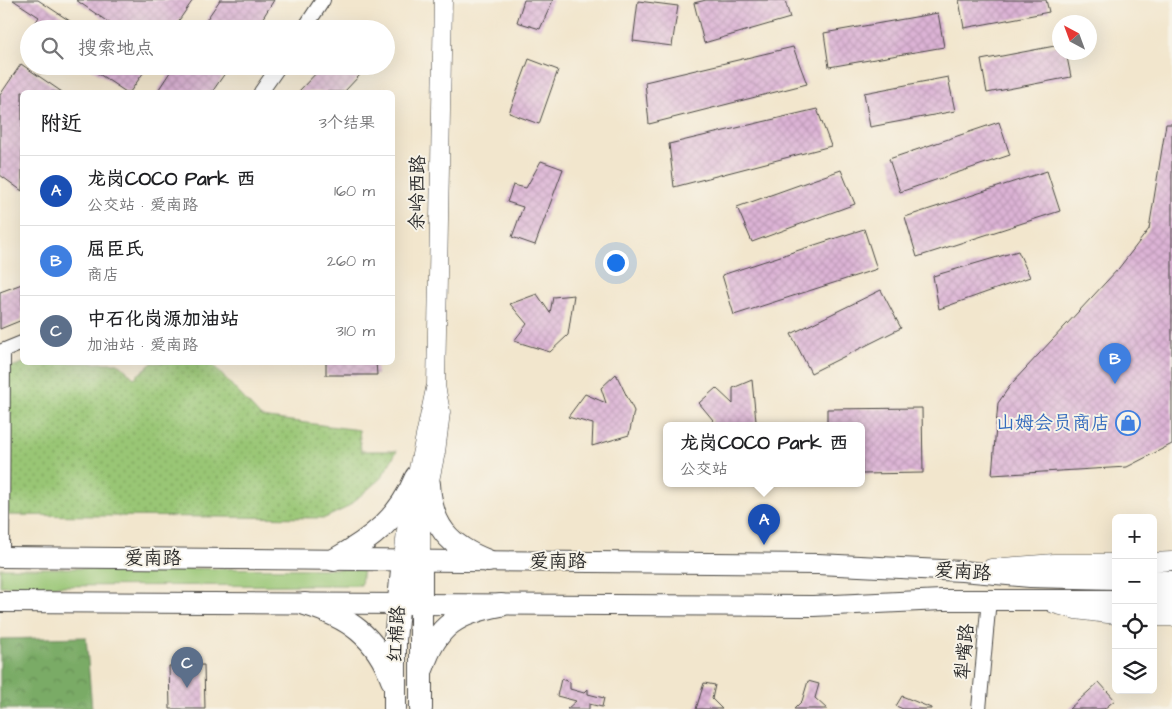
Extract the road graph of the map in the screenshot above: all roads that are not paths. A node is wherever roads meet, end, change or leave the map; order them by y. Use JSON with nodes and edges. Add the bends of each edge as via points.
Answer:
{"nodes":[{"id":1,"x":323,"y":0,"type":"edge"},
{"id":2,"x":443,"y":0,"type":"edge"},
{"id":3,"x":310,"y":20,"type":"edge"},
{"id":4,"x":273,"y":75,"type":"edge"},
{"id":5,"x":262,"y":90,"type":"edge"},
{"id":6,"x":20,"y":345,"type":"edge"},
{"id":7,"x":1,"y":351,"type":"edge"},
{"id":8,"x":423,"y":481,"type":"junction"},
{"id":9,"x":1,"y":557,"type":"edge"},
{"id":10,"x":334,"y":560,"type":"junction"},
{"id":11,"x":412,"y":560,"type":"junction"},
{"id":12,"x":488,"y":561,"type":"junction"},
{"id":13,"x":1172,"y":561,"type":"edge"},
{"id":14,"x":1157,"y":562,"type":"edge"},
{"id":15,"x":1112,"y":563,"type":"edge"},
{"id":16,"x":962,"y":571,"type":"junction"},
{"id":17,"x":1112,"y":580,"type":"edge"},
{"id":18,"x":1157,"y":580,"type":"edge"},
{"id":19,"x":1172,"y":581,"type":"edge"},
{"id":20,"x":989,"y":599,"type":"junction"},
{"id":21,"x":1032,"y":599,"type":"junction"},
{"id":22,"x":1112,"y":600,"type":"edge"},
{"id":23,"x":1157,"y":600,"type":"edge"},
{"id":24,"x":1172,"y":600,"type":"edge"},
{"id":25,"x":0,"y":602,"type":"edge"},
{"id":26,"x":305,"y":604,"type":"junction"},
{"id":27,"x":409,"y":604,"type":"junction"},
{"id":28,"x":502,"y":605,"type":"junction"},
{"id":29,"x":1112,"y":614,"type":"edge"},
{"id":30,"x":1157,"y":617,"type":"edge"},
{"id":31,"x":1172,"y":617,"type":"edge"},
{"id":32,"x":420,"y":675,"type":"junction"},
{"id":33,"x":395,"y":698,"type":"edge"},
{"id":34,"x":421,"y":709,"type":"edge"},
{"id":35,"x":979,"y":709,"type":"edge"}],
"edges":[{"from":1,"to":3,"type":"street"},
{"from":2,"to":8,"type":"street","name":"余岭西路","via":[[436,386]]},
{"from":4,"to":5,"type":"street"},
{"from":6,"to":7,"type":"street"},
{"from":7,"to":9,"type":"street"},
{"from":8,"to":10,"type":"main road","via":[[383,527]]},
{"from":8,"to":11,"type":"street","name":"余岭西路","via":[[407,521]]},
{"from":8,"to":12,"type":"main road","via":[[434,518],[444,532],[469,553]]},
{"from":9,"to":10,"type":"main road","name":"爱南路"},
{"from":10,"to":11,"type":"main road","name":"爱南路"},
{"from":11,"to":12,"type":"main road","name":"爱南路"},
{"from":11,"to":27,"type":"main road","name":"红棉路"},
{"from":12,"to":16,"type":"main road","name":"爱南路","via":[[818,564]]},
{"from":13,"to":14,"type":"street"},
{"from":15,"to":16,"type":"street","via":[[1031,564]]},
{"from":16,"to":17,"type":"main road","name":"爱南路"},
{"from":18,"to":19,"type":"main road"},
{"from":20,"to":21,"type":"main road","name":"爱南路"},
{"from":20,"to":28,"type":"main road","name":"爱南路","via":[[814,606]]},
{"from":20,"to":35,"type":"street","name":"犁嘴路"},
{"from":21,"to":22,"type":"main road","name":"爱南路"},
{"from":21,"to":29,"type":"street"},
{"from":23,"to":24,"type":"main road"},
{"from":25,"to":26,"type":"main road","name":"爱南路"},
{"from":26,"to":27,"type":"main road","name":"爱南路"},
{"from":26,"to":33,"type":"main road","via":[[331,612],[363,633],[387,666]]},
{"from":27,"to":28,"type":"main road","name":"爱南路"},
{"from":27,"to":32,"type":"main road","name":"红棉路"},
{"from":27,"to":33,"type":"main road","name":"红棉路","via":[[394,640]]},
{"from":28,"to":32,"type":"main road","via":[[461,615],[446,626],[427,654]]},
{"from":30,"to":31,"type":"street"},
{"from":32,"to":34,"type":"main road","name":"红棉路"}]}
